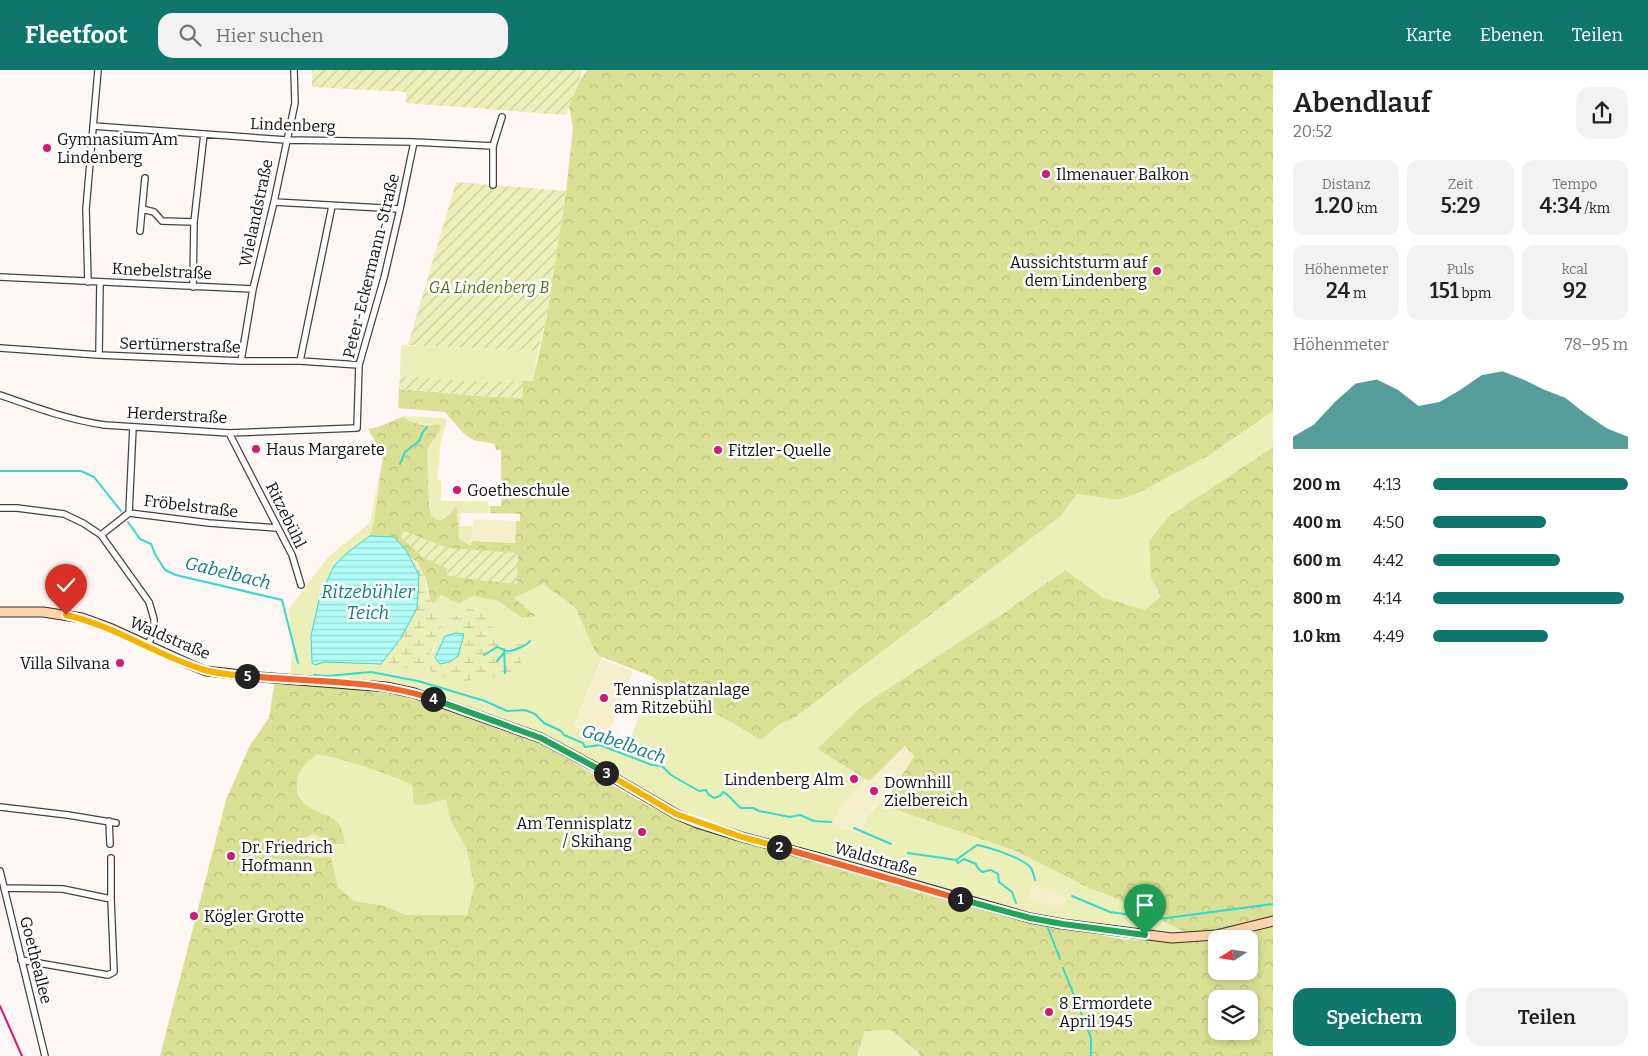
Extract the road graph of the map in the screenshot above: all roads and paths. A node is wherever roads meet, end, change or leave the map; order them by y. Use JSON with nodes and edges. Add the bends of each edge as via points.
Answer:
{"nodes":[{"id":1,"x":98,"y":70,"type":"edge"},
{"id":2,"x":294,"y":70,"type":"edge"},
{"id":3,"x":502,"y":117,"type":"dead end"},
{"id":4,"x":93,"y":126,"type":"junction"},
{"id":5,"x":204,"y":134,"type":"junction"},
{"id":6,"x":286,"y":140,"type":"junction"},
{"id":7,"x":414,"y":142,"type":"junction"},
{"id":8,"x":493,"y":146,"type":"junction"},
{"id":9,"x":145,"y":178,"type":"dead end"},
{"id":10,"x":493,"y":185,"type":"dead end"},
{"id":11,"x":274,"y":202,"type":"junction"},
{"id":12,"x":332,"y":206,"type":"junction"},
{"id":13,"x":142,"y":209,"type":"junction"},
{"id":14,"x":400,"y":209,"type":"junction"},
{"id":15,"x":194,"y":222,"type":"junction"},
{"id":16,"x":140,"y":231,"type":"dead end"},
{"id":17,"x":0,"y":277,"type":"edge"},
{"id":18,"x":88,"y":282,"type":"junction"},
{"id":19,"x":100,"y":282,"type":"junction"},
{"id":20,"x":193,"y":287,"type":"junction"},
{"id":21,"x":253,"y":290,"type":"junction"},
{"id":22,"x":0,"y":348,"type":"edge"},
{"id":23,"x":99,"y":355,"type":"junction"},
{"id":24,"x":241,"y":361,"type":"junction"},
{"id":25,"x":300,"y":361,"type":"junction"},
{"id":26,"x":359,"y":365,"type":"junction"},
{"id":27,"x":0,"y":395,"type":"edge"},
{"id":28,"x":133,"y":427,"type":"junction"},
{"id":29,"x":357,"y":428,"type":"joint"},
{"id":30,"x":229,"y":432,"type":"junction"},
{"id":31,"x":0,"y":508,"type":"edge"},
{"id":32,"x":129,"y":513,"type":"junction"},
{"id":33,"x":277,"y":528,"type":"junction"},
{"id":34,"x":101,"y":535,"type":"junction"},
{"id":35,"x":301,"y":585,"type":"dead end"},
{"id":36,"x":0,"y":612,"type":"edge"},
{"id":37,"x":148,"y":646,"type":"junction"},
{"id":38,"x":0,"y":807,"type":"edge"},
{"id":39,"x":109,"y":821,"type":"junction"},
{"id":40,"x":116,"y":823,"type":"dead end"},
{"id":41,"x":110,"y":844,"type":"dead end"},
{"id":42,"x":111,"y":858,"type":"dead end"},
{"id":43,"x":0,"y":871,"type":"edge"},
{"id":44,"x":4,"y":888,"type":"junction"},
{"id":45,"x":110,"y":899,"type":"junction"},
{"id":46,"x":1273,"y":921,"type":"edge"},
{"id":47,"x":21,"y":960,"type":"junction"},
{"id":48,"x":45,"y":1056,"type":"edge"}],
"edges":[{"from":1,"to":4,"type":"street"},
{"from":2,"to":6,"type":"street","name":"Wielandstraße","via":[[294,103]]},
{"from":3,"to":8,"type":"street"},
{"from":4,"to":5,"type":"street","name":"Lindenberg"},
{"from":4,"to":18,"type":"street","via":[[86,209]]},
{"from":5,"to":6,"type":"street","name":"Lindenberg"},
{"from":5,"to":15,"type":"street"},
{"from":6,"to":7,"type":"street","name":"Lindenberg"},
{"from":6,"to":11,"type":"street","name":"Wielandstraße"},
{"from":7,"to":8,"type":"street","name":"Lindenberg"},
{"from":7,"to":14,"type":"street","name":"Peter-Eckermann-Straße"},
{"from":8,"to":10,"type":"street"},
{"from":9,"to":13,"type":"street"},
{"from":11,"to":12,"type":"street"},
{"from":11,"to":21,"type":"street","name":"Wielandstraße"},
{"from":12,"to":14,"type":"street"},
{"from":12,"to":25,"type":"street"},
{"from":13,"to":15,"type":"street","via":[[154,212],[162,221]]},
{"from":13,"to":16,"type":"street"},
{"from":14,"to":26,"type":"street","name":"Peter-Eckermann-Straße"},
{"from":15,"to":20,"type":"street"},
{"from":17,"to":18,"type":"street","name":"Knebelstraße"},
{"from":18,"to":19,"type":"street","name":"Knebelstraße"},
{"from":19,"to":20,"type":"street","name":"Knebelstraße"},
{"from":19,"to":23,"type":"street","name":"Knebelstraße"},
{"from":20,"to":21,"type":"street","name":"Knebelstraße"},
{"from":21,"to":24,"type":"street","name":"Wielandstraße"},
{"from":22,"to":23,"type":"street","name":"Sertürnerstraße"},
{"from":23,"to":24,"type":"street","name":"Sertürnerstraße"},
{"from":24,"to":25,"type":"street","name":"Sertürnerstraße"},
{"from":25,"to":26,"type":"street","name":"Sertürnerstraße"},
{"from":26,"to":29,"type":"street","name":"Peter-Eckermann-Straße"},
{"from":27,"to":28,"type":"street","name":"Herderstraße","via":[[85,422]]},
{"from":28,"to":30,"type":"street","name":"Herderstraße"},
{"from":28,"to":32,"type":"street","name":"Fröbelstraße"},
{"from":29,"to":30,"type":"street","name":"Herderstraße"},
{"from":30,"to":33,"type":"street","name":"Ritzebühl"},
{"from":31,"to":34,"type":"street","via":[[64,514]]},
{"from":32,"to":33,"type":"street","name":"Fröbelstraße"},
{"from":32,"to":34,"type":"street"},
{"from":33,"to":35,"type":"street","name":"Ritzebühl","via":[[292,555]]},
{"from":34,"to":37,"type":"street","via":[[149,602],[154,629]]},
{"from":36,"to":37,"type":"street","name":"Waldstraße","via":[[44,612],[82,618]]},
{"from":37,"to":46,"type":"street","name":"Waldstraße","via":[[191,666],[220,673],[386,687],[414,693],[541,738],[697,823],[1030,918],[1172,938],[1216,935]]},
{"from":38,"to":39,"type":"street"},
{"from":39,"to":40,"type":"street"},
{"from":39,"to":41,"type":"street"},
{"from":42,"to":45,"type":"street"},
{"from":43,"to":44,"type":"street","name":"Goetheallee"},
{"from":44,"to":45,"type":"street","via":[[63,889]]},
{"from":44,"to":47,"type":"street","name":"Goetheallee"},
{"from":45,"to":47,"type":"street","via":[[114,972],[108,975]]},
{"from":47,"to":48,"type":"street","name":"Goetheallee"}]}
